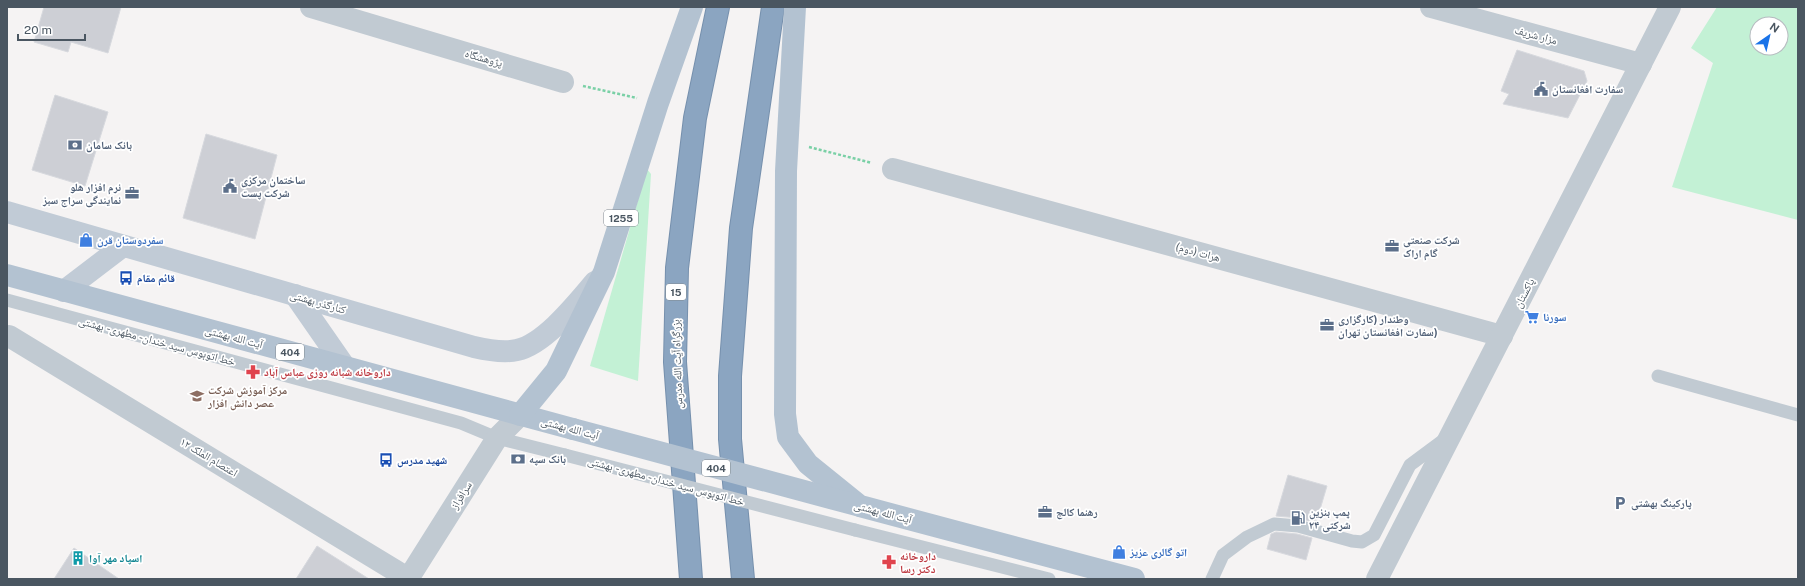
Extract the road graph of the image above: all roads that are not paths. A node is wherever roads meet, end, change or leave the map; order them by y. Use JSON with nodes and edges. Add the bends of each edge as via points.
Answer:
{"nodes":[{"id":1,"x":311,"y":7,"type":"edge"},
{"id":2,"x":692,"y":7,"type":"edge"},
{"id":3,"x":718,"y":7,"type":"edge"},
{"id":4,"x":773,"y":7,"type":"edge"},
{"id":5,"x":795,"y":7,"type":"edge"},
{"id":6,"x":1432,"y":7,"type":"edge"},
{"id":7,"x":1670,"y":7,"type":"edge"},
{"id":8,"x":1641,"y":64,"type":"junction"},
{"id":9,"x":563,"y":82,"type":"road end"},
{"id":10,"x":893,"y":169,"type":"road end"},
{"id":11,"x":7,"y":212,"type":"edge"},
{"id":12,"x":124,"y":246,"type":"junction"},
{"id":13,"x":604,"y":272,"type":"junction"},
{"id":14,"x":7,"y":275,"type":"edge"},
{"id":15,"x":64,"y":291,"type":"junction"},
{"id":16,"x":295,"y":295,"type":"junction"},
{"id":17,"x":7,"y":300,"type":"edge"},
{"id":18,"x":9,"y":336,"type":"dead end"},
{"id":19,"x":1502,"y":336,"type":"junction"},
{"id":20,"x":345,"y":367,"type":"junction"},
{"id":21,"x":1658,"y":376,"type":"dead end"},
{"id":22,"x":520,"y":415,"type":"junction"},
{"id":23,"x":1798,"y":415,"type":"edge"},
{"id":24,"x":1452,"y":434,"type":"junction"},
{"id":25,"x":497,"y":438,"type":"junction"},
{"id":26,"x":860,"y":506,"type":"junction"},
{"id":27,"x":408,"y":579,"type":"edge"},
{"id":28,"x":691,"y":579,"type":"edge"},
{"id":29,"x":743,"y":579,"type":"edge"},
{"id":30,"x":1049,"y":579,"type":"edge"},
{"id":31,"x":1134,"y":579,"type":"edge"},
{"id":32,"x":1212,"y":579,"type":"edge"},
{"id":33,"x":1377,"y":579,"type":"edge"}],
"edges":[{"from":1,"to":9,"type":"street","name":"پژوهشگاه"},
{"from":2,"to":13,"type":"main road","number":"1255","via":[[658,103]]},
{"from":3,"to":28,"type":"highway","name":"بزرگراه آیت الله مدرس","number":"15","via":[[695,118],[677,268],[675,362]]},
{"from":4,"to":29,"type":"highway","via":[[741,228],[730,376],[730,439]]},
{"from":5,"to":26,"type":"main road","via":[[786,142],[785,414],[788,437],[808,464]]},
{"from":6,"to":8,"type":"street","name":"مزار شریف"},
{"from":7,"to":8,"type":"street","name":"پاکستان"},
{"from":8,"to":19,"type":"street","name":"پاکستان"},
{"from":10,"to":19,"type":"street","name":"هرات (دوم)"},
{"from":11,"to":12,"type":"main road","name":"کنارگذر بهشتی"},
{"from":12,"to":15,"type":"main road"},
{"from":12,"to":16,"type":"main road","name":"کنارگذر بهشتی"},
{"from":13,"to":16,"type":"main road","name":"کنارگذر بهشتی","via":[[560,322],[526,346],[512,351],[474,347]]},
{"from":13,"to":22,"type":"main road","number":"1255","via":[[556,371]]},
{"from":14,"to":15,"type":"main road","name":"آیت الله بهشتی","number":"404"},
{"from":15,"to":20,"type":"main road","name":"آیت الله بهشتی","number":"404"},
{"from":16,"to":20,"type":"main road"},
{"from":17,"to":25,"type":"lane","name":"خط اتوبوس سید خندان - مطهری - بهشتی","via":[[461,423]]},
{"from":18,"to":27,"type":"street","name":"اعتصام الملک ۱۲"},
{"from":19,"to":24,"type":"street","name":"پاکستان"},
{"from":20,"to":22,"type":"main road","name":"آیت الله بهشتی","number":"404"},
{"from":21,"to":23,"type":"lane"},
{"from":22,"to":25,"type":"street","name":"سرافراز","number":"1255"},
{"from":22,"to":26,"type":"main road","name":"آیت الله بهشتی","number":"404","bridge":true},
{"from":24,"to":32,"type":"lane","via":[[1410,465],[1374,535],[1362,542],[1352,541],[1298,526],[1274,524],[1247,537],[1223,555]]},
{"from":24,"to":33,"type":"street","name":"پاکستان"},
{"from":25,"to":27,"type":"street","name":"سرافراز","number":"1255"},
{"from":25,"to":30,"type":"lane","name":"خط اتوبوس سید خندان - مطهری - بهشتی","bridge":true},
{"from":26,"to":31,"type":"main road","name":"آیت الله بهشتی","number":"404"}]}
